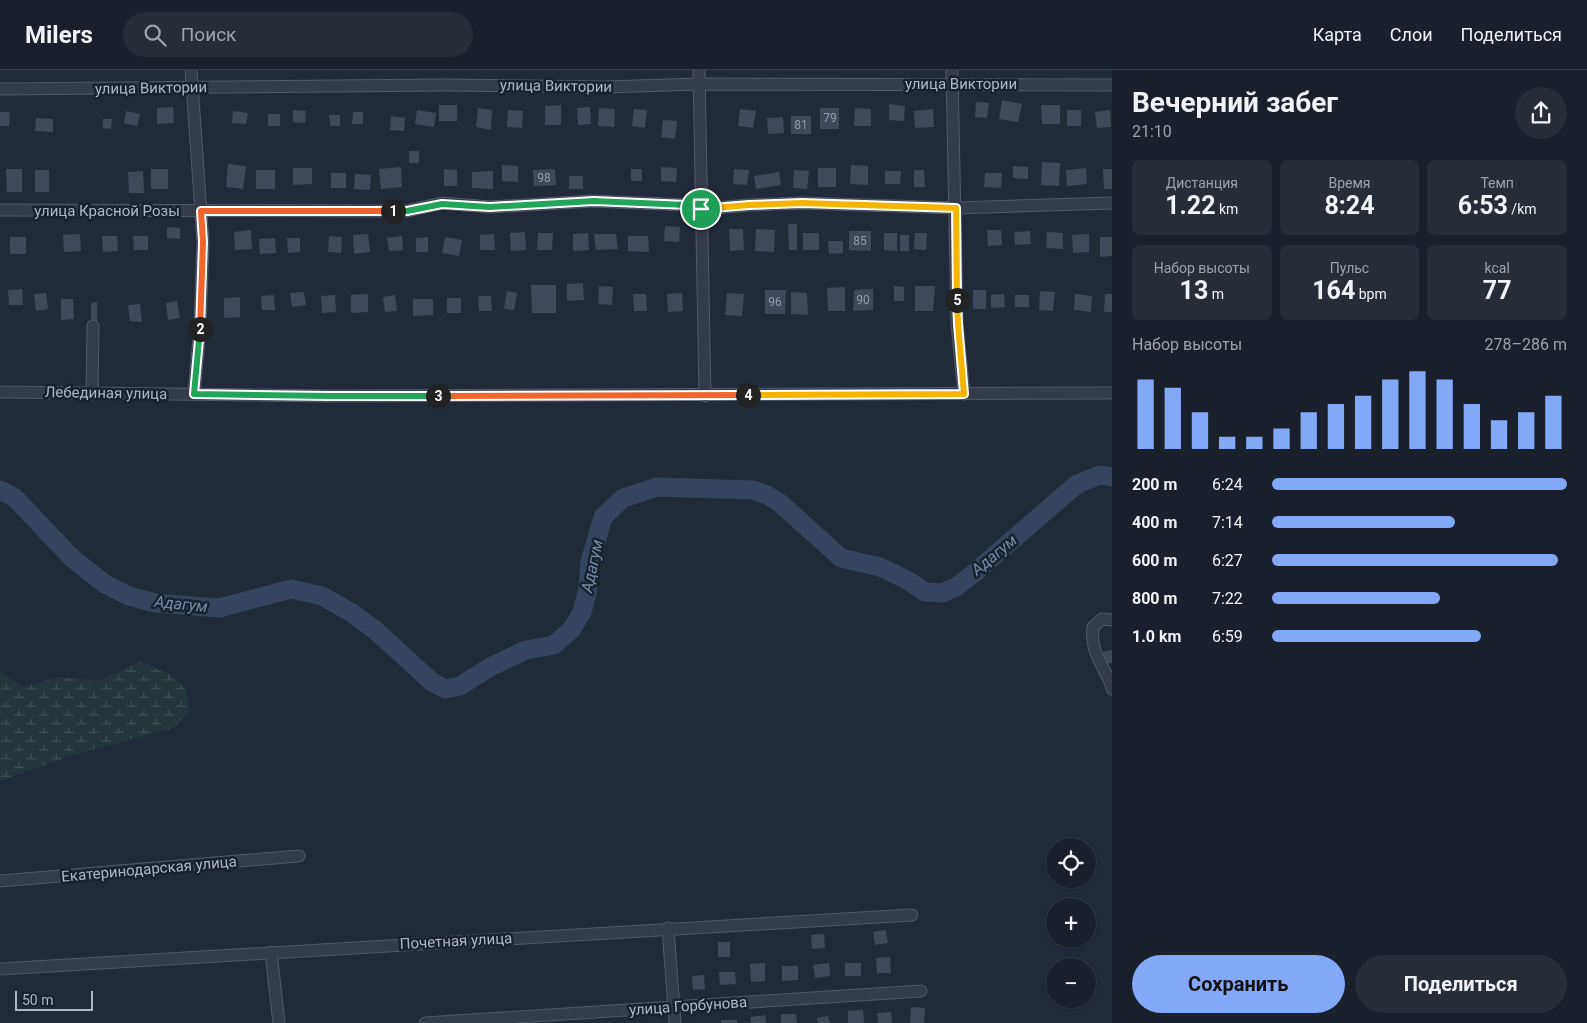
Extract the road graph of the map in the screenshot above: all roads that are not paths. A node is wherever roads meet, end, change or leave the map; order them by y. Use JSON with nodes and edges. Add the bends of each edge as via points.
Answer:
{"nodes":[{"id":1,"x":191,"y":70,"type":"edge"},
{"id":2,"x":699,"y":70,"type":"edge"},
{"id":3,"x":952,"y":70,"type":"edge"},
{"id":4,"x":699,"y":84,"type":"junction"},
{"id":5,"x":952,"y":84,"type":"junction"},
{"id":6,"x":1112,"y":85,"type":"edge"},
{"id":7,"x":191,"y":87,"type":"junction"},
{"id":8,"x":0,"y":89,"type":"edge"},
{"id":9,"x":1112,"y":204,"type":"edge"},
{"id":10,"x":956,"y":208,"type":"junction"},
{"id":11,"x":701,"y":209,"type":"junction"},
{"id":12,"x":0,"y":210,"type":"edge"},
{"id":13,"x":201,"y":211,"type":"junction"},
{"id":14,"x":93,"y":326,"type":"dead end"},
{"id":15,"x":0,"y":392,"type":"edge"},
{"id":16,"x":1112,"y":393,"type":"edge"},
{"id":17,"x":92,"y":394,"type":"junction"},
{"id":18,"x":194,"y":394,"type":"junction"},
{"id":19,"x":964,"y":394,"type":"junction"},
{"id":20,"x":705,"y":396,"type":"junction"},
{"id":21,"x":1112,"y":620,"type":"edge"},
{"id":22,"x":1112,"y":688,"type":"edge"},
{"id":23,"x":299,"y":856,"type":"dead end"},
{"id":24,"x":0,"y":881,"type":"edge"},
{"id":25,"x":912,"y":915,"type":"dead end"},
{"id":26,"x":668,"y":928,"type":"junction"},
{"id":27,"x":271,"y":952,"type":"junction"},
{"id":28,"x":0,"y":969,"type":"edge"},
{"id":29,"x":922,"y":992,"type":"dead end"},
{"id":30,"x":673,"y":1006,"type":"junction"},
{"id":31,"x":279,"y":1023,"type":"edge"},
{"id":32,"x":425,"y":1023,"type":"edge"},
{"id":33,"x":674,"y":1023,"type":"edge"}],
"edges":[{"from":1,"to":7,"type":"street"},
{"from":2,"to":4,"type":"street"},
{"from":3,"to":5,"type":"street"},
{"from":4,"to":5,"type":"street","name":"улица Виктории"},
{"from":4,"to":7,"type":"street","name":"улица Виктории"},
{"from":4,"to":11,"type":"street"},
{"from":5,"to":6,"type":"street","name":"улица Виктории"},
{"from":5,"to":10,"type":"street"},
{"from":7,"to":8,"type":"street","name":"улица Виктории"},
{"from":7,"to":13,"type":"street"},
{"from":9,"to":10,"type":"street","name":"улица Красной Розы"},
{"from":10,"to":11,"type":"street","name":"улица Красной Розы","via":[[802,203]]},
{"from":10,"to":19,"type":"street","via":[[958,324]]},
{"from":11,"to":13,"type":"street","name":"улица Красной Розы","via":[[687,205],[594,201],[490,207],[442,204],[407,211]]},
{"from":11,"to":20,"type":"street"},
{"from":12,"to":13,"type":"street","name":"улица Красной Розы"},
{"from":13,"to":18,"type":"street","via":[[203,242]]},
{"from":14,"to":17,"type":"street"},
{"from":15,"to":17,"type":"street","name":"Лебединая улица"},
{"from":16,"to":19,"type":"street","name":"Лебединая улица"},
{"from":17,"to":18,"type":"street","name":"Лебединая улица"},
{"from":18,"to":20,"type":"street","name":"Лебединая улица"},
{"from":19,"to":20,"type":"street","name":"Лебединая улица"},
{"from":21,"to":22,"type":"street","via":[[1102,620],[1093,627],[1092,641]]},
{"from":23,"to":24,"type":"street","name":"Екатеринодарская улица"},
{"from":25,"to":26,"type":"street","name":"Почетная улица"},
{"from":26,"to":27,"type":"street","name":"Почетная улица"},
{"from":26,"to":30,"type":"street"},
{"from":27,"to":28,"type":"street","name":"Почетная улица"},
{"from":27,"to":31,"type":"street"},
{"from":29,"to":30,"type":"street","name":"улица Горбунова"},
{"from":30,"to":32,"type":"street","name":"улица Горбунова"},
{"from":30,"to":33,"type":"street"}]}
